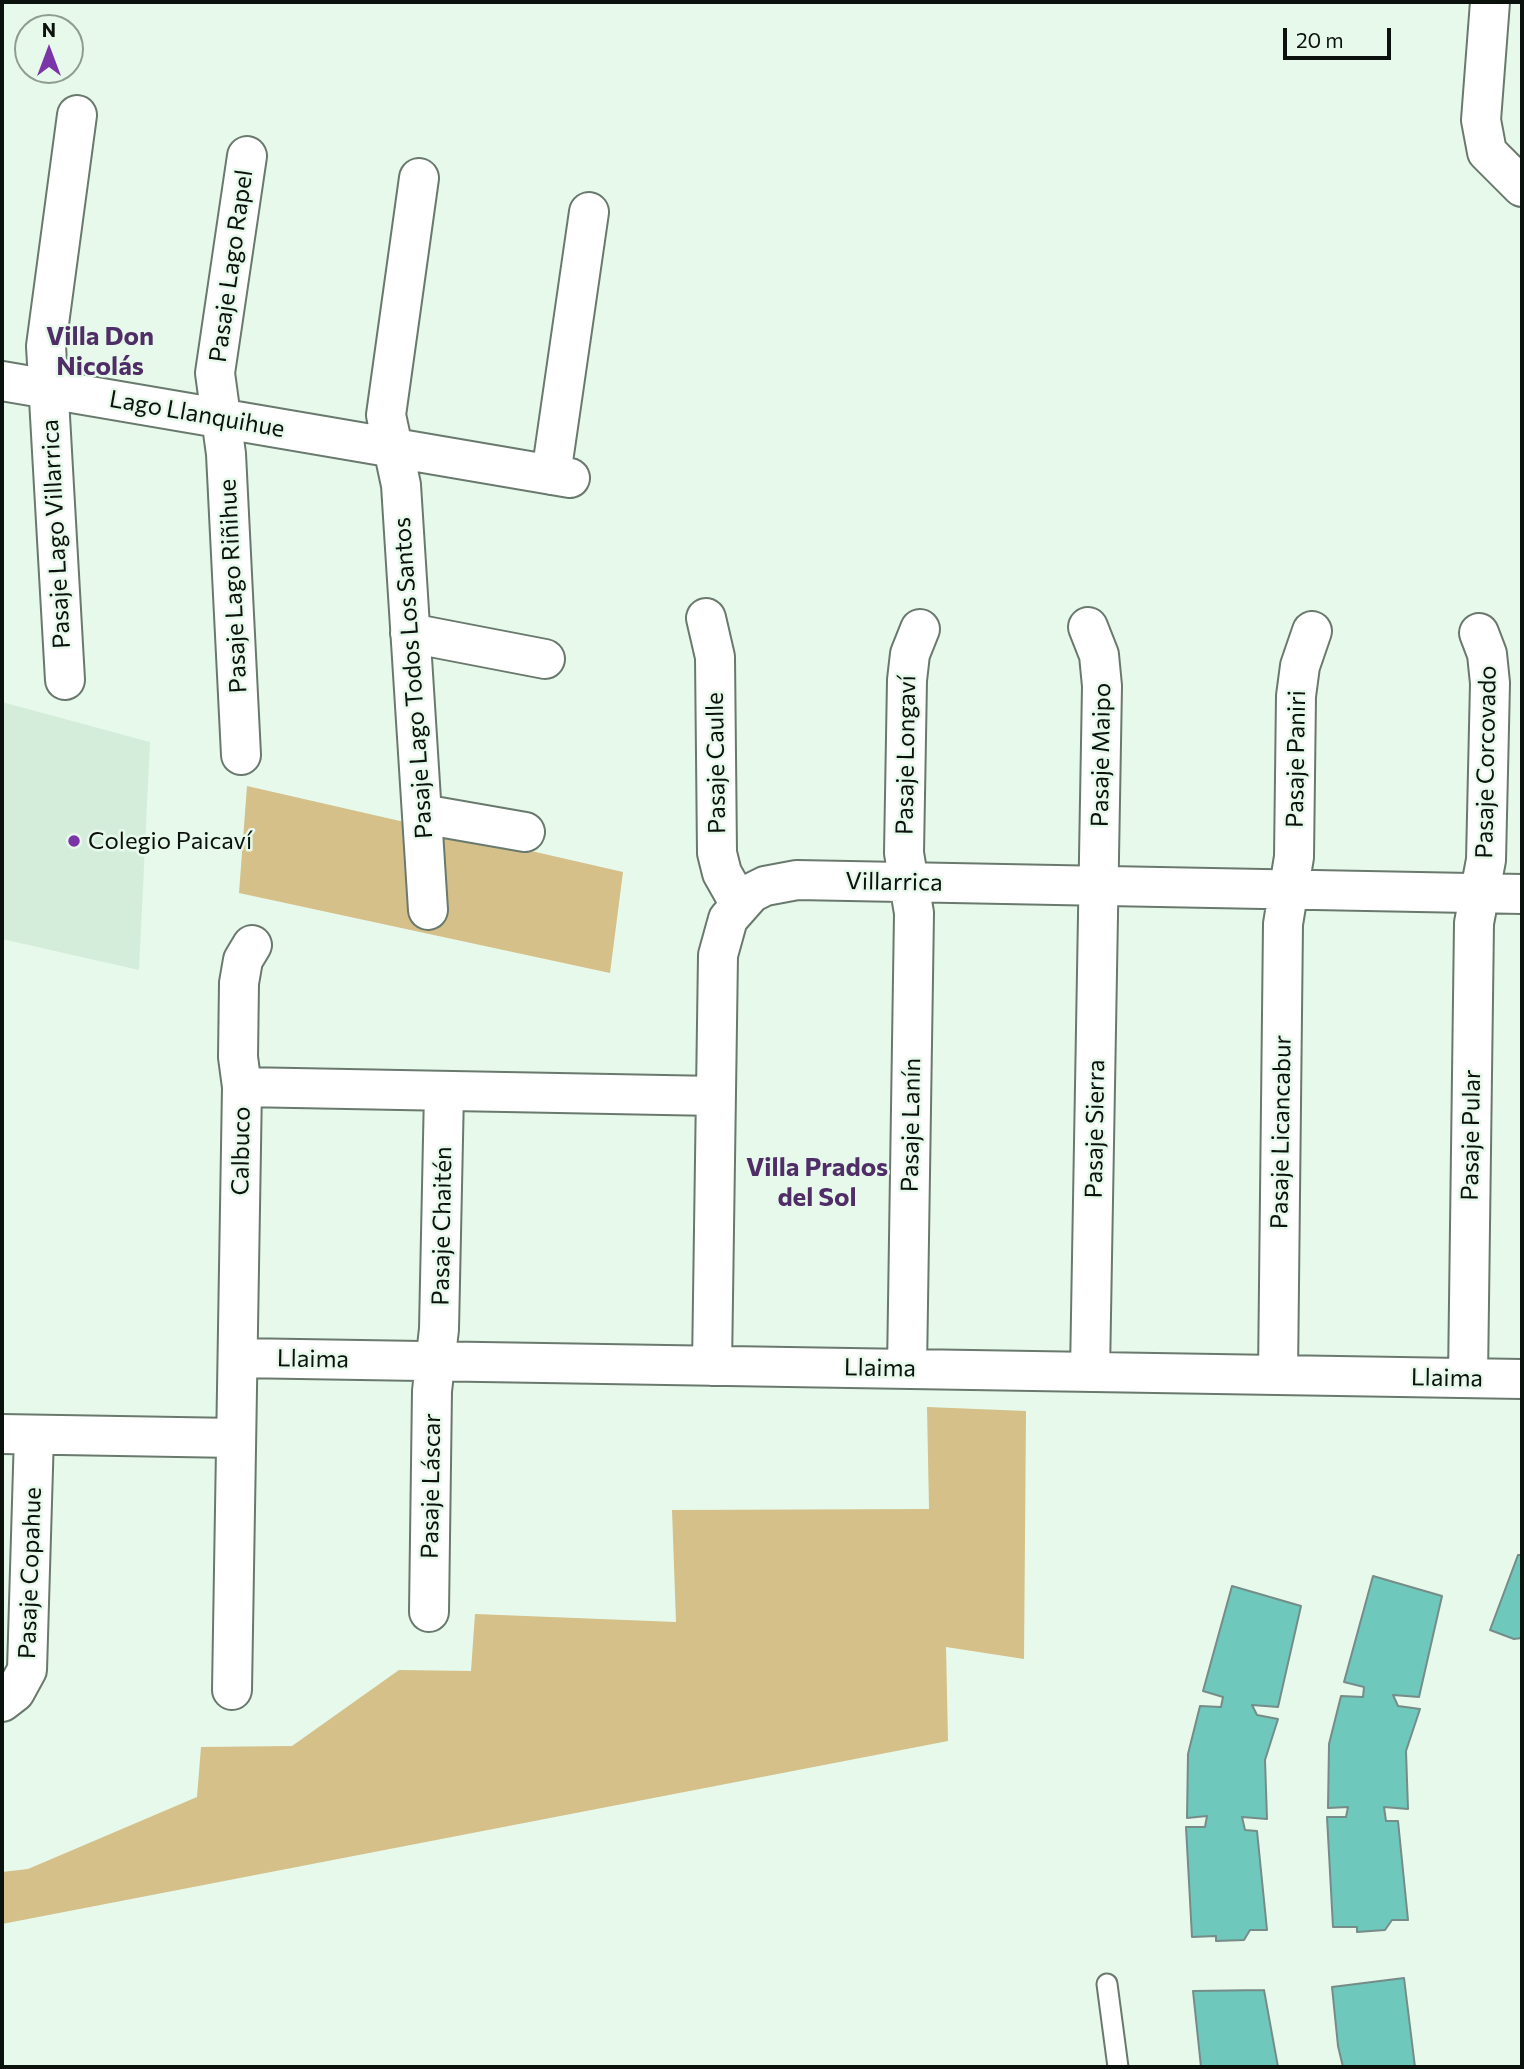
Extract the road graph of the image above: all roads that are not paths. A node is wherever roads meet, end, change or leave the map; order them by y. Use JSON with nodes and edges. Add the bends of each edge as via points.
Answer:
{"nodes":[{"id":1,"x":1490,"y":2,"type":"edge"},
{"id":2,"x":77,"y":115,"type":"dead end"},
{"id":3,"x":247,"y":156,"type":"dead end"},
{"id":4,"x":419,"y":178,"type":"dead end"},
{"id":5,"x":1522,"y":187,"type":"edge"},
{"id":6,"x":589,"y":212,"type":"dead end"},
{"id":7,"x":2,"y":381,"type":"edge"},
{"id":8,"x":48,"y":388,"type":"junction"},
{"id":9,"x":221,"y":418,"type":"junction"},
{"id":10,"x":393,"y":447,"type":"junction"},
{"id":11,"x":706,"y":618,"type":"dead end"},
{"id":12,"x":1088,"y":627,"type":"dead end"},
{"id":13,"x":920,"y":629,"type":"dead end"},
{"id":14,"x":1312,"y":631,"type":"dead end"},
{"id":15,"x":411,"y":633,"type":"junction"},
{"id":16,"x":1479,"y":633,"type":"dead end"},
{"id":17,"x":545,"y":659,"type":"dead end"},
{"id":18,"x":65,"y":680,"type":"dead end"},
{"id":19,"x":241,"y":755,"type":"dead end"},
{"id":20,"x":422,"y":814,"type":"junction"},
{"id":21,"x":525,"y":832,"type":"dead end"},
{"id":22,"x":909,"y":882,"type":"junction"},
{"id":23,"x":1099,"y":886,"type":"junction"},
{"id":24,"x":1289,"y":889,"type":"junction"},
{"id":25,"x":1480,"y":893,"type":"junction"},
{"id":26,"x":1522,"y":894,"type":"edge"},
{"id":27,"x":739,"y":903,"type":"junction"},
{"id":28,"x":428,"y":910,"type":"dead end"},
{"id":29,"x":252,"y":945,"type":"dead end"},
{"id":30,"x":242,"y":1087,"type":"junction"},
{"id":31,"x":444,"y":1091,"type":"junction"},
{"id":32,"x":716,"y":1096,"type":"junction"},
{"id":33,"x":237,"y":1358,"type":"junction"},
{"id":34,"x":436,"y":1361,"type":"junction"},
{"id":35,"x":712,"y":1366,"type":"junction"},
{"id":36,"x":906,"y":1369,"type":"junction"},
{"id":37,"x":1090,"y":1372,"type":"junction"},
{"id":38,"x":1278,"y":1376,"type":"junction"},
{"id":39,"x":1468,"y":1378,"type":"junction"},
{"id":40,"x":1522,"y":1379,"type":"edge"},
{"id":41,"x":18,"y":1434,"type":"edge"},
{"id":42,"x":236,"y":1438,"type":"junction"},
{"id":43,"x":429,"y":1612,"type":"dead end"},
{"id":44,"x":232,"y":1689,"type":"dead end"},
{"id":45,"x":2,"y":1702,"type":"edge"},
{"id":46,"x":1107,"y":1984,"type":"dead end"},
{"id":47,"x":1118,"y":2067,"type":"edge"}],
"edges":[{"from":1,"to":5,"type":"street","via":[[1481,120],[1487,152]]},
{"from":2,"to":8,"type":"street","name":"Pasaje Lago Villarrica","via":[[46,346]]},
{"from":3,"to":9,"type":"street","name":"Pasaje Lago Rapel","via":[[215,373]]},
{"from":4,"to":10,"type":"street","name":"Pasaje Lago Todos Los Santos","via":[[386,415]]},
{"from":6,"to":10,"type":"street","name":"Lago Llanquihue","via":[[561,476]]},
{"from":7,"to":8,"type":"street","name":"Lago Llanquihue"},
{"from":8,"to":9,"type":"street","name":"Lago Llanquihue"},
{"from":8,"to":18,"type":"street","name":"Pasaje Lago Villarrica"},
{"from":9,"to":10,"type":"street","name":"Lago Llanquihue"},
{"from":9,"to":19,"type":"street","name":"Pasaje Lago Riñihue"},
{"from":10,"to":15,"type":"street","name":"Pasaje Lago Todos Los Santos","via":[[401,485]]},
{"from":11,"to":27,"type":"street","name":"Pasaje Caulle","via":[[715,657],[717,853]]},
{"from":12,"to":23,"type":"street","name":"Pasaje Maipo","via":[[1102,679]]},
{"from":13,"to":22,"type":"street","name":"Pasaje Longaví","via":[[906,680],[904,853]]},
{"from":14,"to":24,"type":"street","name":"Pasaje Paniri","via":[[1296,696],[1294,857]]},
{"from":15,"to":17,"type":"street"},
{"from":15,"to":20,"type":"street","name":"Pasaje Lago Todos Los Santos"},
{"from":16,"to":25,"type":"street","name":"Pasaje Corcovado","via":[[1490,683],[1486,860]]},
{"from":20,"to":21,"type":"street"},
{"from":20,"to":28,"type":"street","name":"Pasaje Lago Todos Los Santos"},
{"from":22,"to":23,"type":"street","name":"Villarrica"},
{"from":22,"to":27,"type":"street","name":"Villarrica","via":[[780,881]]},
{"from":22,"to":36,"type":"street","name":"Pasaje Lanín","via":[[914,913]]},
{"from":23,"to":24,"type":"street","name":"Villarrica"},
{"from":23,"to":37,"type":"street","name":"Pasaje Sierra"},
{"from":24,"to":25,"type":"street","name":"Villarrica"},
{"from":24,"to":38,"type":"street","name":"Pasaje Licancabur","via":[[1283,924]]},
{"from":25,"to":26,"type":"street","name":"Villarrica"},
{"from":25,"to":39,"type":"street","name":"Pasaje Pular","via":[[1474,923]]},
{"from":27,"to":32,"type":"street","via":[[728,919],[718,955]]},
{"from":29,"to":30,"type":"street","via":[[243,960],[239,984]]},
{"from":30,"to":31,"type":"street","name":"Calbuco"},
{"from":30,"to":33,"type":"street","name":"Calbuco"},
{"from":31,"to":32,"type":"street","name":"Calbuco"},
{"from":31,"to":34,"type":"street","name":"Pasaje Chaitén"},
{"from":32,"to":35,"type":"street"},
{"from":33,"to":34,"type":"street","name":"Llaima"},
{"from":33,"to":42,"type":"street","name":"Calbuco"},
{"from":34,"to":35,"type":"street","name":"Llaima"},
{"from":34,"to":43,"type":"street","name":"Pasaje Láscar"},
{"from":35,"to":36,"type":"street","name":"Llaima"},
{"from":36,"to":37,"type":"street","name":"Llaima"},
{"from":37,"to":38,"type":"street","name":"Llaima"},
{"from":38,"to":39,"type":"street","name":"Llaima"},
{"from":39,"to":40,"type":"street","name":"Llaima"},
{"from":41,"to":42,"type":"street"},
{"from":41,"to":45,"type":"street","name":"Pasaje Copahue","via":[[27,1670],[15,1692]]},
{"from":42,"to":44,"type":"street","name":"Calbuco"},
{"from":46,"to":47,"type":"lane"}]}
